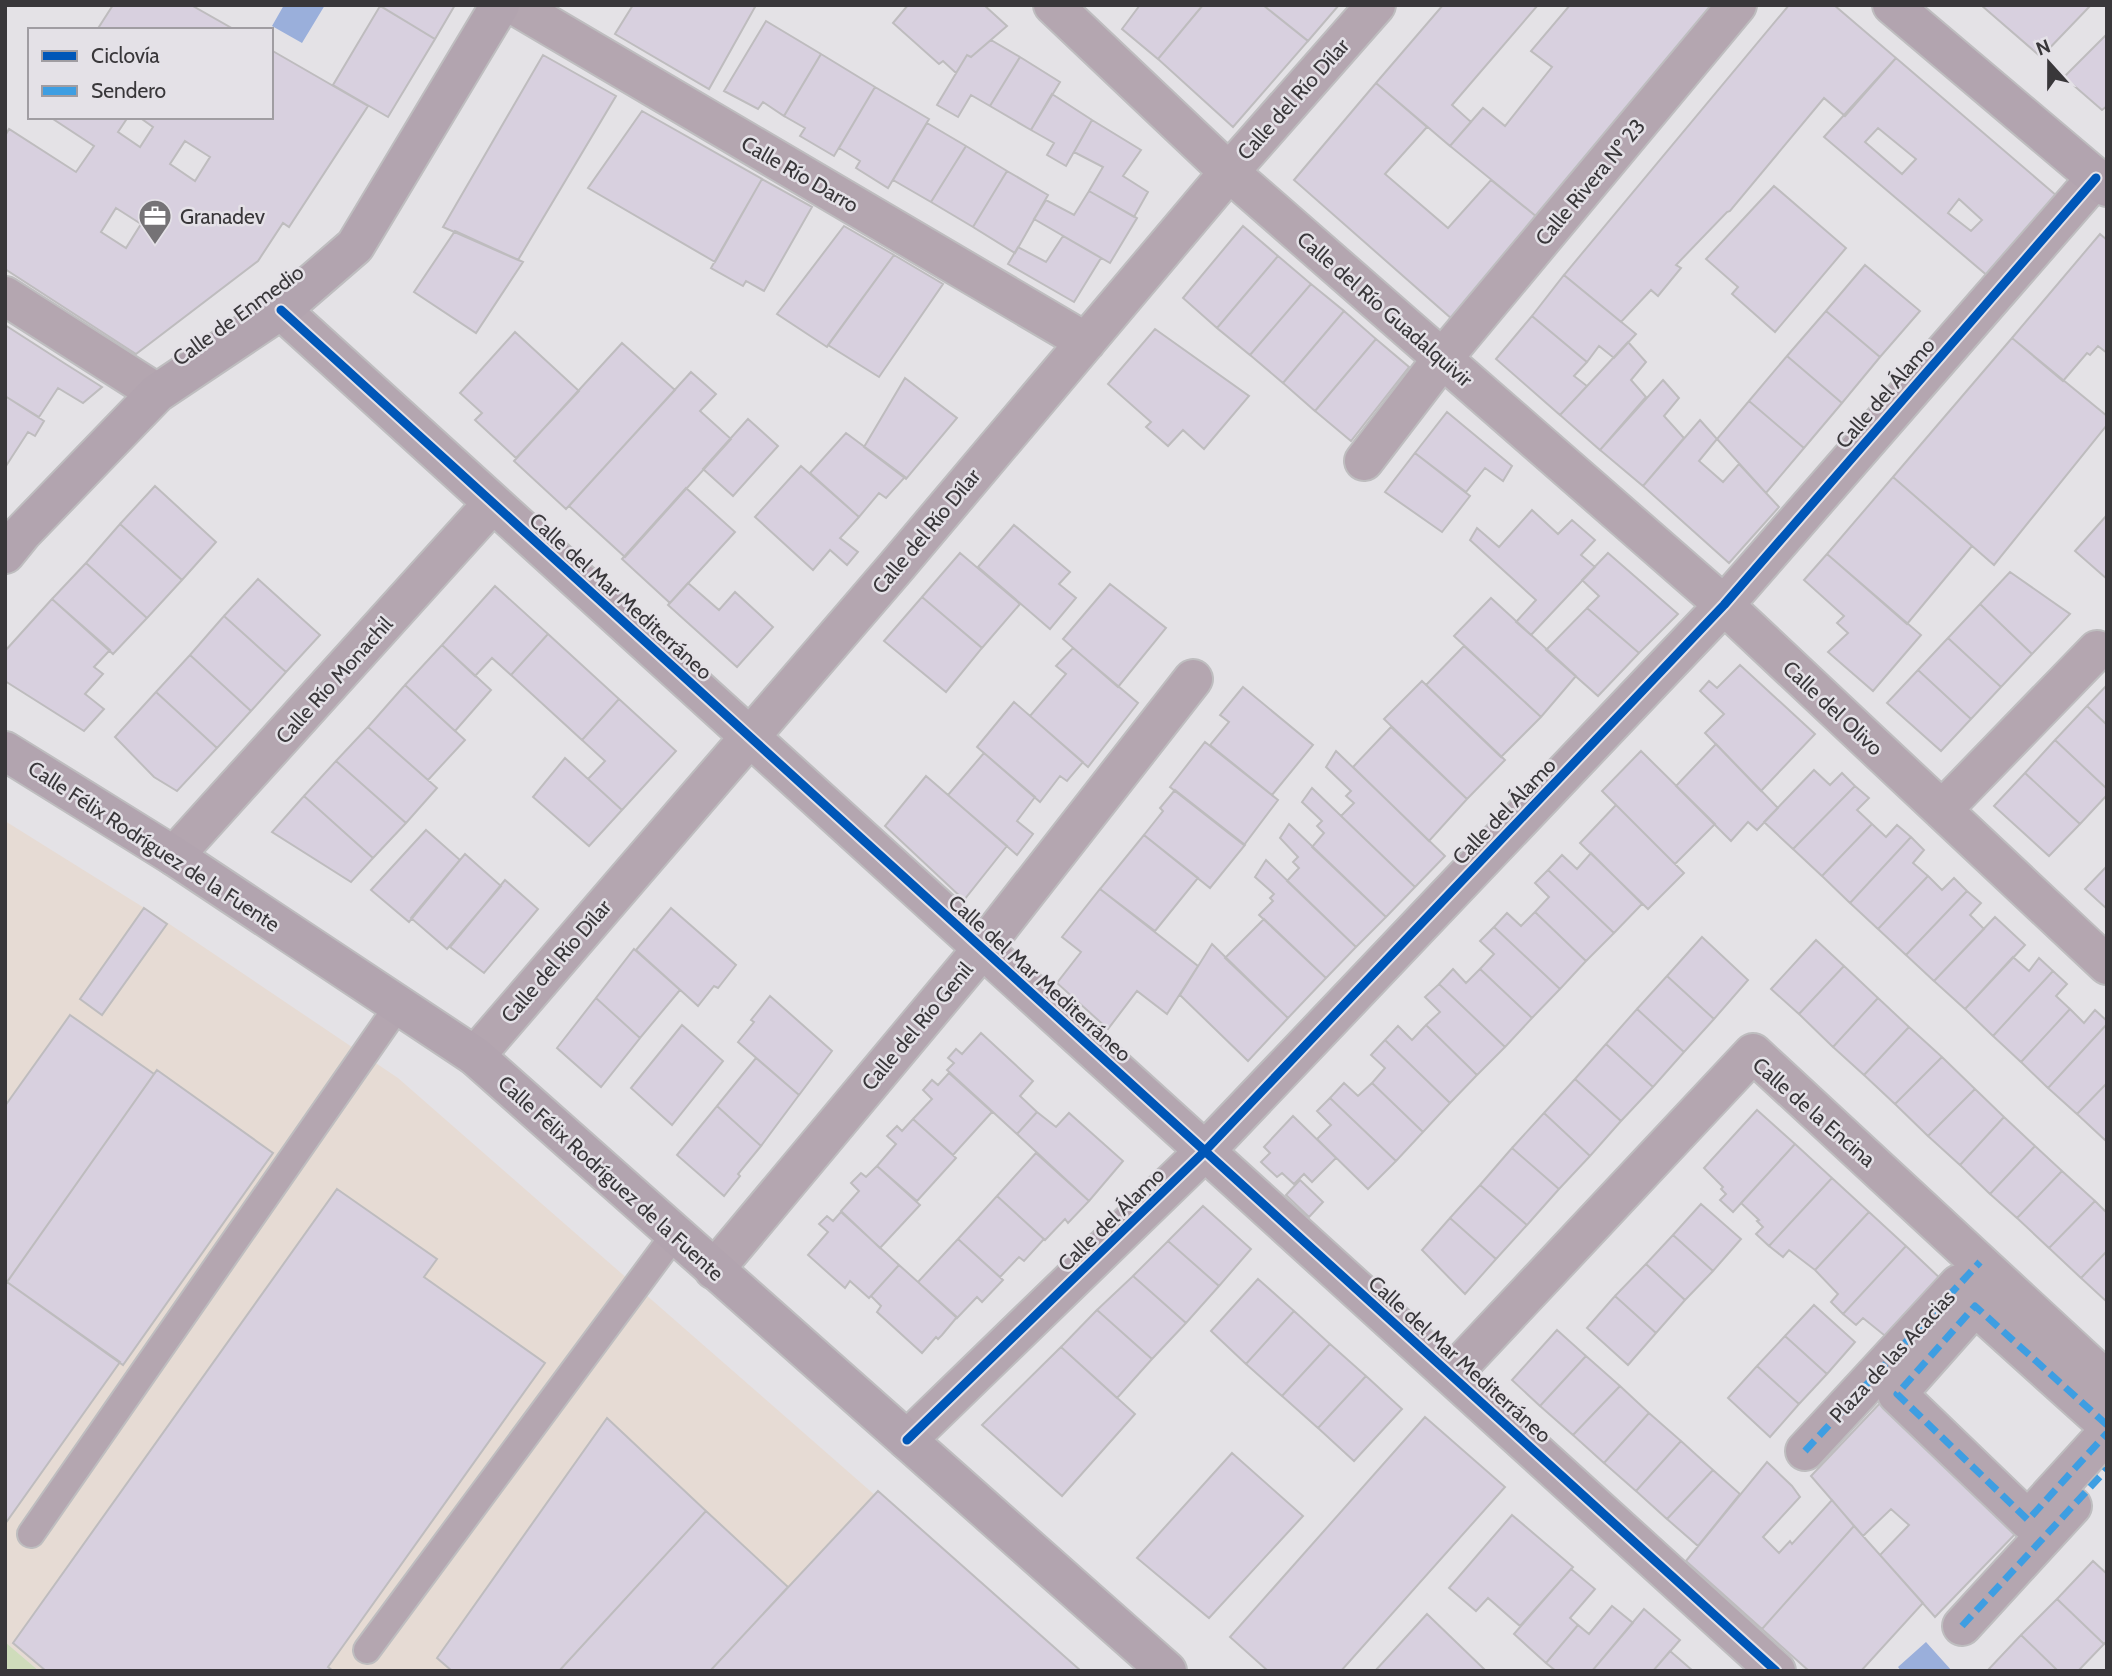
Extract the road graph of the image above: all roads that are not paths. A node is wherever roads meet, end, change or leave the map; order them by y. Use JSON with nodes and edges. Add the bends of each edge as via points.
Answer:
{"nodes":[{"id":1,"x":500,"y":5,"type":"edge"},
{"id":2,"x":514,"y":5,"type":"edge"},
{"id":3,"x":1053,"y":5,"type":"edge"},
{"id":4,"x":1376,"y":5,"type":"edge"},
{"id":5,"x":1737,"y":5,"type":"edge"},
{"id":6,"x":1892,"y":5,"type":"edge"},
{"id":7,"x":1229,"y":172,"type":"junction"},
{"id":8,"x":2101,"y":182,"type":"edge"},
{"id":9,"x":5,"y":296,"type":"edge"},
{"id":10,"x":281,"y":310,"type":"junction"},
{"id":11,"x":1086,"y":342,"type":"junction"},
{"id":12,"x":1442,"y":359,"type":"junction"},
{"id":13,"x":157,"y":393,"type":"junction"},
{"id":14,"x":1364,"y":461,"type":"dead end"},
{"id":15,"x":493,"y":503,"type":"junction"},
{"id":16,"x":5,"y":554,"type":"edge"},
{"id":17,"x":1724,"y":605,"type":"junction"},
{"id":18,"x":2097,"y":650,"type":"dead end"},
{"id":19,"x":1193,"y":679,"type":"dead end"},
{"id":20,"x":749,"y":736,"type":"junction"},
{"id":21,"x":5,"y":751,"type":"edge"},
{"id":22,"x":1942,"y":810,"type":"junction"},
{"id":23,"x":174,"y":856,"type":"junction"},
{"id":24,"x":982,"y":949,"type":"junction"},
{"id":25,"x":2107,"y":965,"type":"edge"},
{"id":26,"x":398,"y":1006,"type":"junction"},
{"id":27,"x":475,"y":1056,"type":"junction"},
{"id":28,"x":1205,"y":1151,"type":"junction"},
{"id":29,"x":674,"y":1234,"type":"junction"},
{"id":30,"x":1980,"y":1262,"type":"junction"},
{"id":31,"x":714,"y":1270,"type":"junction"},
{"id":32,"x":1451,"y":1375,"type":"junction"},
{"id":33,"x":2107,"y":1381,"type":"edge"},
{"id":34,"x":2107,"y":1425,"type":"edge"},
{"id":35,"x":2107,"y":1433,"type":"edge"},
{"id":36,"x":907,"y":1440,"type":"junction"},
{"id":37,"x":1805,"y":1451,"type":"dead end"},
{"id":38,"x":2107,"y":1469,"type":"edge"},
{"id":39,"x":30,"y":1534,"type":"dead end"},
{"id":40,"x":1962,"y":1626,"type":"dead end"},
{"id":41,"x":367,"y":1650,"type":"dead end"},
{"id":42,"x":1167,"y":1671,"type":"edge"},
{"id":43,"x":1776,"y":1671,"type":"edge"}],
"edges":[{"from":1,"to":10,"type":"street","name":"Calle de Enmedio","via":[[355,246]]},
{"from":2,"to":11,"type":"street","name":"Calle Río Darro"},
{"from":3,"to":7,"type":"street","name":"Calle del Río Guadalquivir"},
{"from":4,"to":7,"type":"street","name":"Calle del Río Dílar"},
{"from":5,"to":12,"type":"street","name":"Calle Rivera Nº 23"},
{"from":6,"to":8,"type":"street"},
{"from":7,"to":11,"type":"street","name":"Calle del Río Dílar"},
{"from":7,"to":12,"type":"street","name":"Calle del Río Guadalquivir"},
{"from":8,"to":17,"type":"street","name":"Calle del Álamo"},
{"from":9,"to":13,"type":"street"},
{"from":10,"to":13,"type":"street","name":"Calle de Enmedio"},
{"from":10,"to":15,"type":"street","name":"Calle del Mar Mediterráneo"},
{"from":11,"to":20,"type":"street","name":"Calle del Río Dílar"},
{"from":12,"to":14,"type":"street","name":"Calle Rivera Nº 23"},
{"from":12,"to":17,"type":"street","name":"Calle del Río Guadalquivir"},
{"from":13,"to":16,"type":"street","name":"Calle de Enmedio"},
{"from":15,"to":20,"type":"street","name":"Calle del Mar Mediterráneo"},
{"from":15,"to":23,"type":"street","name":"Calle Río Monachil"},
{"from":17,"to":22,"type":"street","name":"Calle del Olivo"},
{"from":17,"to":28,"type":"street","name":"Calle del Álamo"},
{"from":18,"to":22,"type":"street"},
{"from":19,"to":24,"type":"street","name":"Calle del Río Genil"},
{"from":20,"to":24,"type":"street","name":"Calle del Mar Mediterráneo"},
{"from":20,"to":27,"type":"street","name":"Calle del Río Dílar"},
{"from":21,"to":23,"type":"street","name":"Calle Félix Rodríguez de la Fuente"},
{"from":22,"to":25,"type":"street","name":"Calle del Olivo"},
{"from":23,"to":26,"type":"street","name":"Calle Félix Rodríguez de la Fuente"},
{"from":24,"to":28,"type":"street","name":"Calle del Mar Mediterráneo"},
{"from":24,"to":31,"type":"street","name":"Calle del Río Genil"},
{"from":26,"to":27,"type":"street","name":"Calle Félix Rodríguez de la Fuente"},
{"from":26,"to":39,"type":"lane"},
{"from":27,"to":29,"type":"street","name":"Calle Félix Rodríguez de la Fuente"},
{"from":28,"to":32,"type":"street","name":"Calle del Mar Mediterráneo"},
{"from":28,"to":36,"type":"street","name":"Calle del Álamo"},
{"from":29,"to":31,"type":"street","name":"Calle Félix Rodríguez de la Fuente"},
{"from":29,"to":41,"type":"lane"},
{"from":30,"to":32,"type":"street","name":"Calle de la Encina","via":[[1753,1053]]},
{"from":30,"to":33,"type":"street","name":"Calle de la Encina"},
{"from":30,"to":37,"type":"street","name":"Plaza de las Acacias"},
{"from":31,"to":36,"type":"street","name":"Calle Félix Rodríguez de la Fuente"},
{"from":32,"to":43,"type":"street","name":"Calle del Mar Mediterráneo"},
{"from":34,"to":35,"type":"street","name":"Plaza de las Acacias","via":[[1975,1306],[1897,1394],[2028,1520]]},
{"from":36,"to":42,"type":"street","name":"Calle Félix Rodríguez de la Fuente"},
{"from":38,"to":40,"type":"street"}]}
